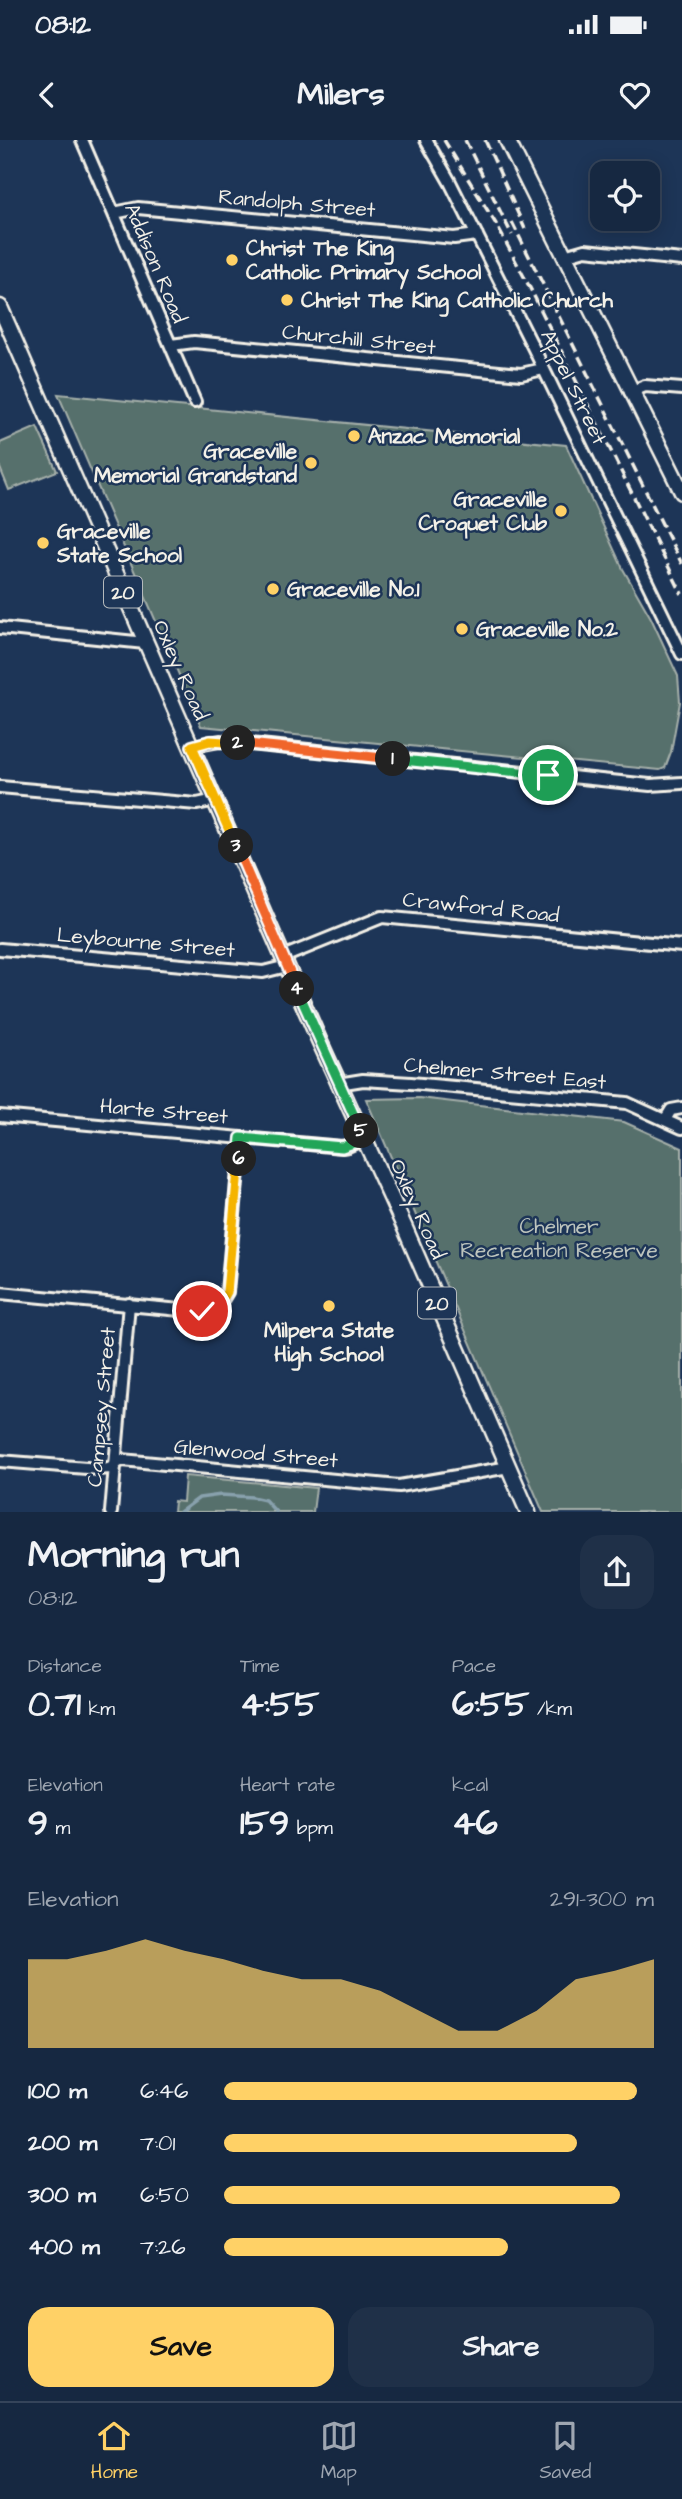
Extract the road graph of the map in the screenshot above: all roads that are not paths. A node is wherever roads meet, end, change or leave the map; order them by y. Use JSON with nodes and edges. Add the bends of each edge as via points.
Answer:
{"nodes":[{"id":1,"x":82,"y":140,"type":"edge"},
{"id":2,"x":426,"y":140,"type":"edge"},
{"id":3,"x":507,"y":140,"type":"edge"},
{"id":4,"x":114,"y":213,"type":"junction"},
{"id":5,"x":477,"y":235,"type":"junction"},
{"id":6,"x":564,"y":256,"type":"junction"},
{"id":7,"x":682,"y":260,"type":"edge"},
{"id":8,"x":0,"y":307,"type":"edge"},
{"id":9,"x":171,"y":345,"type":"junction"},
{"id":10,"x":543,"y":369,"type":"junction"},
{"id":11,"x":682,"y":389,"type":"edge"},
{"id":12,"x":630,"y":391,"type":"junction"},
{"id":13,"x":195,"y":402,"type":"dead end"},
{"id":14,"x":682,"y":492,"type":"edge"},
{"id":15,"x":0,"y":628,"type":"edge"},
{"id":16,"x":145,"y":643,"type":"junction"},
{"id":17,"x":682,"y":654,"type":"edge"},
{"id":18,"x":192,"y":746,"type":"junction"},
{"id":19,"x":682,"y":783,"type":"edge"},
{"id":20,"x":0,"y":787,"type":"edge"},
{"id":21,"x":216,"y":800,"type":"junction"},
{"id":22,"x":682,"y":946,"type":"edge"},
{"id":23,"x":0,"y":949,"type":"edge"},
{"id":24,"x":285,"y":962,"type":"junction"},
{"id":25,"x":338,"y":1084,"type":"junction"},
{"id":26,"x":682,"y":1108,"type":"edge"},
{"id":27,"x":0,"y":1116,"type":"edge"},
{"id":28,"x":665,"y":1120,"type":"junction"},
{"id":29,"x":682,"y":1128,"type":"edge"},
{"id":30,"x":241,"y":1138,"type":"junction"},
{"id":31,"x":365,"y":1139,"type":"junction"},
{"id":32,"x":0,"y":1293,"type":"edge"},
{"id":33,"x":129,"y":1304,"type":"junction"},
{"id":34,"x":0,"y":1461,"type":"edge"},
{"id":35,"x":115,"y":1464,"type":"junction"},
{"id":36,"x":509,"y":1467,"type":"junction"},
{"id":37,"x":111,"y":1512,"type":"edge"},
{"id":38,"x":528,"y":1512,"type":"edge"}],
"edges":[{"from":1,"to":4,"type":"street","name":"Addison Road"},
{"from":2,"to":5,"type":"street","name":"Appel Street"},
{"from":3,"to":6,"type":"main road"},
{"from":4,"to":5,"type":"street","name":"Randolph Street","via":[[138,208],[454,238]]},
{"from":4,"to":9,"type":"street","name":"Addison Road"},
{"from":5,"to":10,"type":"street","name":"Appel Street"},
{"from":6,"to":7,"type":"street","via":[[585,250]]},
{"from":6,"to":12,"type":"main road"},
{"from":8,"to":16,"type":"main road","name":"Oxley Road","number":"20"},
{"from":9,"to":10,"type":"street","name":"Churchill Street","via":[[194,342],[521,374]]},
{"from":9,"to":13,"type":"street","name":"Addison Road"},
{"from":10,"to":17,"type":"street","name":"Appel Street"},
{"from":11,"to":12,"type":"street","via":[[643,386]]},
{"from":12,"to":14,"type":"main road"},
{"from":15,"to":16,"type":"street"},
{"from":16,"to":18,"type":"main road","name":"Oxley Road","number":"20"},
{"from":18,"to":19,"type":"street","via":[[228,741],[650,785]]},
{"from":18,"to":21,"type":"main road","name":"Oxley Road","number":"20"},
{"from":20,"to":21,"type":"street","via":[[197,804]]},
{"from":21,"to":24,"type":"main road","name":"Oxley Road","number":"20"},
{"from":22,"to":24,"type":"street","name":"Crawford Road","via":[[382,918]]},
{"from":23,"to":24,"type":"street","name":"Leybourne Street","via":[[263,972]]},
{"from":24,"to":25,"type":"main road","name":"Oxley Road","number":"20"},
{"from":25,"to":28,"type":"street","name":"Chelmer Street East","via":[[374,1080],[618,1102]]},
{"from":25,"to":31,"type":"main road","name":"Oxley Road","number":"20"},
{"from":26,"to":28,"type":"street","via":[[671,1110]]},
{"from":27,"to":30,"type":"street","name":"Harte Street"},
{"from":28,"to":29,"type":"street","name":"Chelmer Street East"},
{"from":30,"to":31,"type":"street","name":"Harte Street","via":[[342,1147]]},
{"from":30,"to":33,"type":"street","via":[[228,1287],[221,1305],[202,1311]]},
{"from":31,"to":36,"type":"main road","name":"Oxley Road","number":"20"},
{"from":32,"to":33,"type":"street"},
{"from":33,"to":35,"type":"street","name":"Campsey Street"},
{"from":34,"to":35,"type":"street","name":"Glenwood Street","via":[[99,1469]]},
{"from":35,"to":36,"type":"street","name":"Glenwood Street","via":[[122,1460],[399,1486]]},
{"from":35,"to":37,"type":"street","name":"Campsey Street"},
{"from":36,"to":38,"type":"main road","name":"Oxley Road","number":"20"}]}
